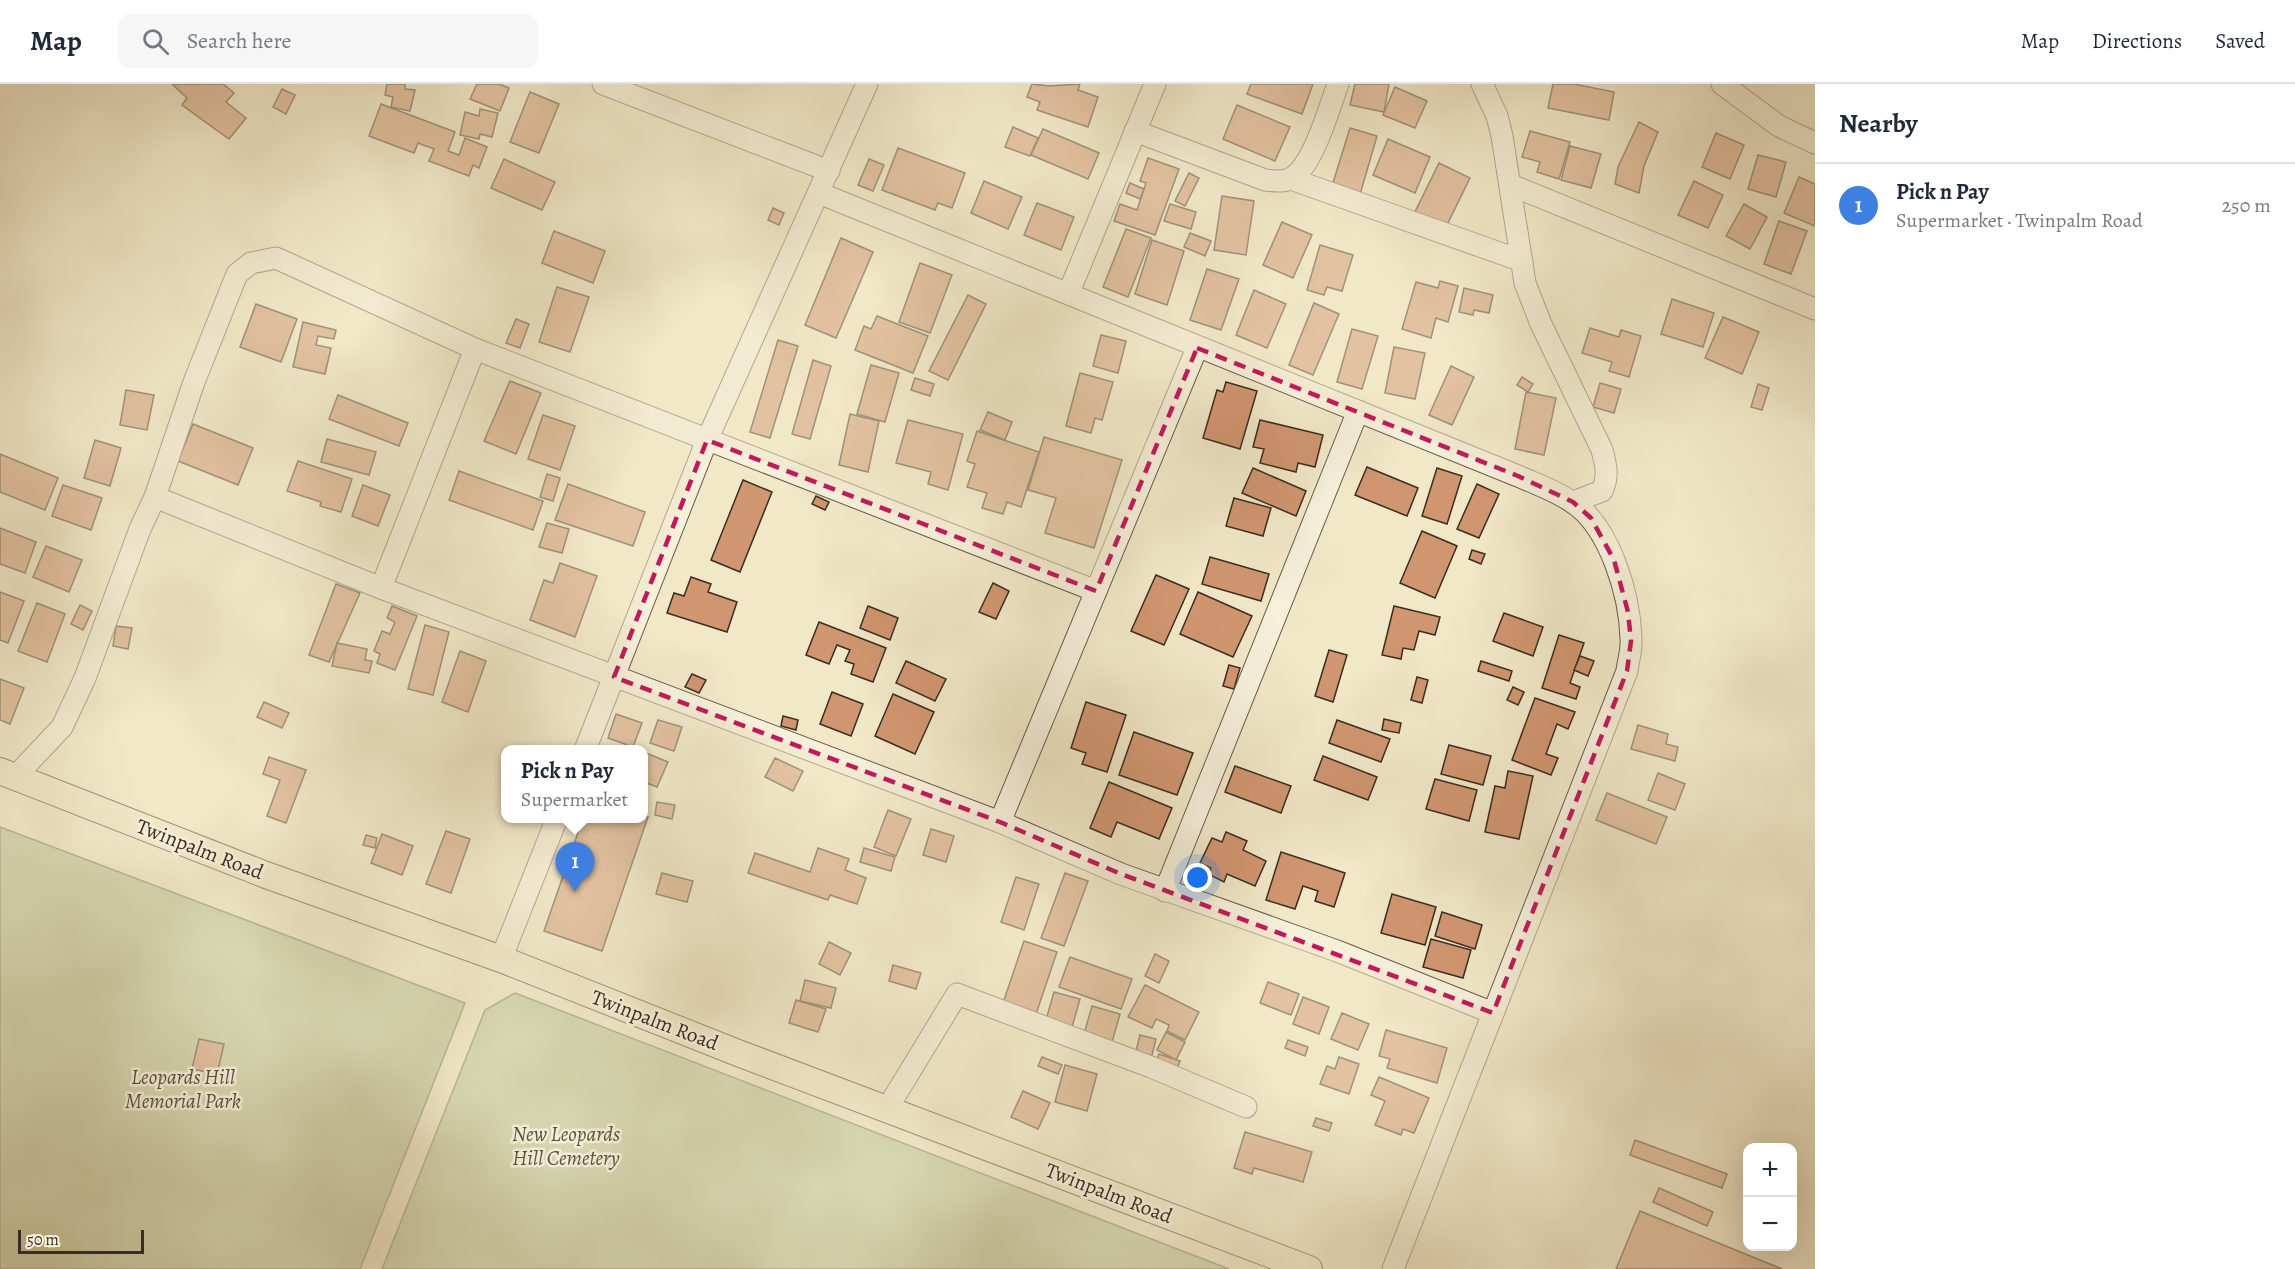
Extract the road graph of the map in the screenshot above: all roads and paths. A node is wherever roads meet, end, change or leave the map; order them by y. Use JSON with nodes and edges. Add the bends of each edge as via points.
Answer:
{"nodes":[{"id":1,"x":603,"y":84,"type":"edge"},
{"id":2,"x":867,"y":84,"type":"edge"},
{"id":3,"x":1155,"y":84,"type":"edge"},
{"id":4,"x":1338,"y":84,"type":"edge"},
{"id":5,"x":1482,"y":84,"type":"edge"},
{"id":6,"x":1722,"y":84,"type":"edge"},
{"id":7,"x":1135,"y":131,"type":"junction"},
{"id":8,"x":1815,"y":143,"type":"edge"},
{"id":9,"x":829,"y":171,"type":"junction"},
{"id":10,"x":1291,"y":178,"type":"junction"},
{"id":11,"x":1511,"y":185,"type":"junction"},
{"id":12,"x":819,"y":193,"type":"junction"},
{"id":13,"x":1522,"y":261,"type":"junction"},
{"id":14,"x":1069,"y":292,"type":"junction"},
{"id":15,"x":1815,"y":309,"type":"edge"},
{"id":16,"x":1197,"y":348,"type":"junction"},
{"id":17,"x":475,"y":349,"type":"junction"},
{"id":18,"x":1358,"y":411,"type":"junction"},
{"id":19,"x":707,"y":440,"type":"junction"},
{"id":20,"x":155,"y":497,"type":"junction"},
{"id":21,"x":1573,"y":502,"type":"junction"},
{"id":22,"x":381,"y":588,"type":"junction"},
{"id":23,"x":1096,"y":591,"type":"junction"},
{"id":24,"x":614,"y":677,"type":"junction"},
{"id":25,"x":587,"y":745,"type":"edge"},
{"id":26,"x":8,"y":774,"type":"edge"},
{"id":27,"x":1000,"y":822,"type":"junction"},
{"id":28,"x":555,"y":823,"type":"edge"},
{"id":29,"x":1165,"y":891,"type":"junction"},
{"id":30,"x":501,"y":959,"type":"junction"},
{"id":31,"x":1493,"y":1013,"type":"junction"},
{"id":32,"x":1246,"y":1107,"type":"dead end"},
{"id":33,"x":887,"y":1109,"type":"junction"},
{"id":34,"x":1309,"y":1269,"type":"edge"},
{"id":35,"x":1393,"y":1269,"type":"edge"}],
"edges":[{"from":1,"to":9,"type":"street"},
{"from":2,"to":9,"type":"street"},
{"from":3,"to":7,"type":"street"},
{"from":4,"to":10,"type":"street","via":[[1310,156]]},
{"from":5,"to":11,"type":"street","via":[[1497,116]]},
{"from":6,"to":8,"type":"street","via":[[1779,126]]},
{"from":7,"to":10,"type":"street","via":[[1265,180]]},
{"from":7,"to":14,"type":"street"},
{"from":9,"to":12,"type":"street"},
{"from":10,"to":13,"type":"street"},
{"from":11,"to":13,"type":"street"},
{"from":11,"to":15,"type":"street"},
{"from":12,"to":14,"type":"street"},
{"from":12,"to":19,"type":"street"},
{"from":13,"to":21,"type":"street","via":[[1525,283],[1540,324],[1606,464],[1607,479],[1602,491]]},
{"from":14,"to":16,"type":"street"},
{"from":16,"to":18,"type":"street"},
{"from":16,"to":23,"type":"street"},
{"from":17,"to":19,"type":"street"},
{"from":17,"to":20,"type":"street","via":[[276,258],[251,263],[237,274],[194,382]]},
{"from":17,"to":22,"type":"street"},
{"from":18,"to":21,"type":"street"},
{"from":18,"to":29,"type":"street"},
{"from":19,"to":23,"type":"street"},
{"from":19,"to":24,"type":"street"},
{"from":20,"to":22,"type":"street"},
{"from":20,"to":26,"type":"street","via":[[62,727]]},
{"from":21,"to":31,"type":"street","via":[[1591,518],[1614,560],[1632,641],[1627,671]]},
{"from":22,"to":24,"type":"street"},
{"from":23,"to":27,"type":"street"},
{"from":24,"to":25,"type":"street"},
{"from":24,"to":27,"type":"street"},
{"from":26,"to":30,"type":"main road","name":"Twinpalm Road","via":[[266,875]]},
{"from":27,"to":29,"type":"street"},
{"from":28,"to":30,"type":"street"},
{"from":29,"to":31,"type":"street","via":[[1328,948]]},
{"from":30,"to":33,"type":"main road","name":"Twinpalm Road"},
{"from":31,"to":35,"type":"street"},
{"from":32,"to":33,"type":"street","via":[[957,994]]},
{"from":33,"to":34,"type":"main road","name":"Twinpalm Road"}]}
